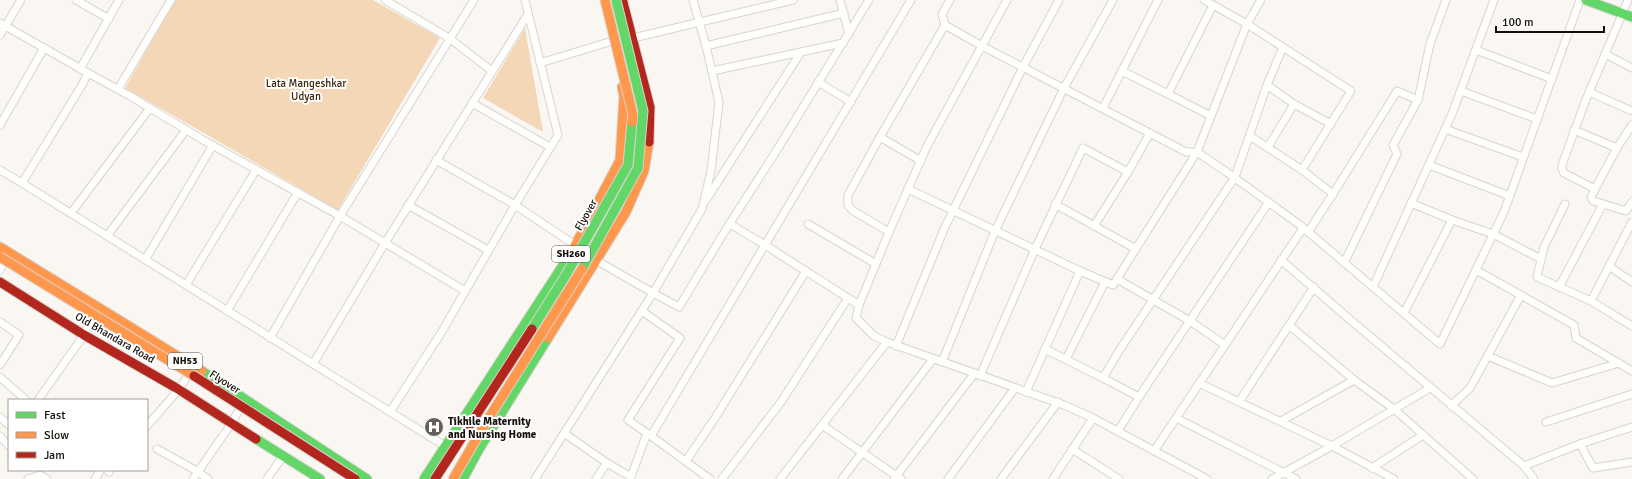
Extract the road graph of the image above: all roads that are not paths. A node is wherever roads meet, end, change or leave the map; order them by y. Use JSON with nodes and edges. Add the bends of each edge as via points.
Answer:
{"nodes":[{"id":1,"x":21,"y":0,"type":"edge"},
{"id":2,"x":76,"y":0,"type":"edge"},
{"id":3,"x":119,"y":0,"type":"edge"},
{"id":4,"x":171,"y":0,"type":"edge"},
{"id":5,"x":386,"y":0,"type":"edge"},
{"id":6,"x":474,"y":0,"type":"edge"},
{"id":7,"x":525,"y":0,"type":"edge"},
{"id":8,"x":599,"y":0,"type":"edge"},
{"id":9,"x":605,"y":0,"type":"edge"},
{"id":10,"x":616,"y":0,"type":"edge"},
{"id":11,"x":622,"y":0,"type":"edge"},
{"id":12,"x":693,"y":0,"type":"edge"},
{"id":13,"x":793,"y":0,"type":"edge"},
{"id":14,"x":840,"y":0,"type":"edge"},
{"id":15,"x":911,"y":0,"type":"edge"},
{"id":16,"x":950,"y":0,"type":"edge"},
{"id":17,"x":1007,"y":0,"type":"edge"},
{"id":18,"x":1059,"y":0,"type":"edge"},
{"id":19,"x":1112,"y":0,"type":"edge"},
{"id":20,"x":1158,"y":0,"type":"edge"},
{"id":21,"x":1204,"y":0,"type":"edge"},
{"id":22,"x":1261,"y":0,"type":"edge"},
{"id":23,"x":1446,"y":0,"type":"edge"},
{"id":24,"x":1494,"y":0,"type":"edge"},
{"id":25,"x":1580,"y":0,"type":"edge"},
{"id":26,"x":1586,"y":0,"type":"edge"},
{"id":27,"x":1628,"y":0,"type":"edge"},
{"id":28,"x":866,"y":2,"type":"edge"},
{"id":29,"x":1213,"y":5,"type":"junction"},
{"id":30,"x":844,"y":13,"type":"junction"},
{"id":31,"x":528,"y":14,"type":"junction"},
{"id":32,"x":1623,"y":14,"type":"junction"},
{"id":33,"x":1632,"y":17,"type":"edge"},
{"id":34,"x":109,"y":19,"type":"junction"},
{"id":35,"x":699,"y":23,"type":"junction"},
{"id":36,"x":3,"y":24,"type":"edge"},
{"id":37,"x":1247,"y":24,"type":"junction"},
{"id":38,"x":945,"y":25,"type":"junction"},
{"id":39,"x":849,"y":34,"type":"junction"},
{"id":40,"x":0,"y":36,"type":"edge"},
{"id":41,"x":449,"y":38,"type":"junction"},
{"id":42,"x":633,"y":38,"type":"junction"},
{"id":43,"x":609,"y":42,"type":"junction"},
{"id":44,"x":843,"y":43,"type":"junction"},
{"id":45,"x":706,"y":46,"type":"junction"},
{"id":46,"x":982,"y":46,"type":"junction"},
{"id":47,"x":1283,"y":47,"type":"junction"},
{"id":48,"x":44,"y":48,"type":"junction"},
{"id":49,"x":1476,"y":50,"type":"junction"},
{"id":50,"x":800,"y":52,"type":"junction"},
{"id":51,"x":1605,"y":54,"type":"junction"},
{"id":52,"x":540,"y":63,"type":"junction"},
{"id":53,"x":1023,"y":67,"type":"junction"},
{"id":54,"x":1632,"y":68,"type":"edge"},
{"id":55,"x":80,"y":69,"type":"junction"},
{"id":56,"x":1122,"y":70,"type":"junction"},
{"id":57,"x":492,"y":71,"type":"junction"},
{"id":58,"x":712,"y":71,"type":"junction"},
{"id":59,"x":88,"y":73,"type":"junction"},
{"id":60,"x":1552,"y":78,"type":"junction"},
{"id":61,"x":818,"y":82,"type":"junction"},
{"id":62,"x":1267,"y":85,"type":"junction"},
{"id":63,"x":1064,"y":88,"type":"junction"},
{"id":64,"x":118,"y":89,"type":"junction"},
{"id":65,"x":1461,"y":90,"type":"junction"},
{"id":66,"x":1589,"y":92,"type":"junction"},
{"id":67,"x":1168,"y":94,"type":"junction"},
{"id":68,"x":1418,"y":100,"type":"junction"},
{"id":69,"x":851,"y":102,"type":"junction"},
{"id":70,"x":472,"y":103,"type":"junction"},
{"id":71,"x":1294,"y":104,"type":"junction"},
{"id":72,"x":150,"y":108,"type":"junction"},
{"id":73,"x":1102,"y":108,"type":"junction"},
{"id":74,"x":1632,"y":111,"type":"edge"},
{"id":75,"x":1211,"y":116,"type":"junction"},
{"id":76,"x":1537,"y":119,"type":"junction"},
{"id":77,"x":1330,"y":124,"type":"junction"},
{"id":78,"x":0,"y":125,"type":"edge"},
{"id":79,"x":1632,"y":125,"type":"edge"},
{"id":80,"x":1445,"y":129,"type":"junction"},
{"id":81,"x":186,"y":130,"type":"junction"},
{"id":82,"x":1574,"y":130,"type":"junction"},
{"id":83,"x":1150,"y":133,"type":"junction"},
{"id":84,"x":1250,"y":136,"type":"junction"},
{"id":85,"x":880,"y":137,"type":"junction"},
{"id":86,"x":212,"y":145,"type":"junction"},
{"id":87,"x":550,"y":147,"type":"junction"},
{"id":88,"x":1268,"y":147,"type":"junction"},
{"id":89,"x":1617,"y":148,"type":"junction"},
{"id":90,"x":1197,"y":152,"type":"junction"},
{"id":91,"x":1523,"y":157,"type":"junction"},
{"id":92,"x":436,"y":160,"type":"junction"},
{"id":93,"x":920,"y":161,"type":"junction"},
{"id":94,"x":1429,"y":165,"type":"junction"},
{"id":95,"x":0,"y":170,"type":"edge"},
{"id":96,"x":256,"y":170,"type":"junction"},
{"id":97,"x":1302,"y":170,"type":"junction"},
{"id":98,"x":1128,"y":172,"type":"junction"},
{"id":99,"x":1235,"y":177,"type":"junction"},
{"id":100,"x":22,"y":183,"type":"junction"},
{"id":101,"x":908,"y":189,"type":"junction"},
{"id":102,"x":1595,"y":189,"type":"junction"},
{"id":103,"x":298,"y":192,"type":"junction"},
{"id":104,"x":1333,"y":194,"type":"junction"},
{"id":105,"x":1510,"y":196,"type":"junction"},
{"id":106,"x":1269,"y":202,"type":"junction"},
{"id":107,"x":1632,"y":202,"type":"edge"},
{"id":108,"x":1411,"y":203,"type":"junction"},
{"id":109,"x":1055,"y":204,"type":"junction"},
{"id":110,"x":1565,"y":204,"type":"dead end"},
{"id":111,"x":1603,"y":204,"type":"junction"},
{"id":112,"x":515,"y":205,"type":"junction"},
{"id":113,"x":408,"y":206,"type":"junction"},
{"id":114,"x":702,"y":206,"type":"junction"},
{"id":115,"x":952,"y":211,"type":"junction"},
{"id":116,"x":1629,"y":212,"type":"edge"},
{"id":117,"x":71,"y":214,"type":"junction"},
{"id":118,"x":340,"y":216,"type":"junction"},
{"id":119,"x":1452,"y":220,"type":"junction"},
{"id":120,"x":1632,"y":222,"type":"edge"},
{"id":121,"x":730,"y":224,"type":"junction"},
{"id":122,"x":808,"y":224,"type":"dead end"},
{"id":123,"x":1094,"y":226,"type":"junction"},
{"id":124,"x":1306,"y":230,"type":"junction"},
{"id":125,"x":995,"y":231,"type":"junction"},
{"id":126,"x":889,"y":232,"type":"junction"},
{"id":127,"x":1493,"y":234,"type":"junction"},
{"id":128,"x":107,"y":236,"type":"junction"},
{"id":129,"x":385,"y":243,"type":"junction"},
{"id":130,"x":765,"y":245,"type":"junction"},
{"id":131,"x":576,"y":246,"type":"junction"},
{"id":132,"x":0,"y":247,"type":"edge"},
{"id":133,"x":1035,"y":249,"type":"junction"},
{"id":134,"x":1136,"y":249,"type":"junction"},
{"id":135,"x":488,"y":250,"type":"junction"},
{"id":136,"x":10,"y":253,"type":"junction"},
{"id":137,"x":0,"y":257,"type":"edge"},
{"id":138,"x":1541,"y":259,"type":"junction"},
{"id":139,"x":145,"y":260,"type":"junction"},
{"id":140,"x":1281,"y":260,"type":"junction"},
{"id":141,"x":596,"y":261,"type":"junction"},
{"id":142,"x":1344,"y":263,"type":"junction"},
{"id":143,"x":876,"y":264,"type":"junction"},
{"id":144,"x":1609,"y":266,"type":"junction"},
{"id":145,"x":0,"y":267,"type":"edge"},
{"id":146,"x":0,"y":270,"type":"edge"},
{"id":147,"x":1476,"y":270,"type":"junction"},
{"id":148,"x":806,"y":271,"type":"junction"},
{"id":149,"x":1080,"y":271,"type":"junction"},
{"id":150,"x":1117,"y":279,"type":"junction"},
{"id":151,"x":0,"y":282,"type":"edge"},
{"id":152,"x":1105,"y":282,"type":"junction"},
{"id":153,"x":1632,"y":282,"type":"edge"},
{"id":154,"x":186,"y":285,"type":"junction"},
{"id":155,"x":1314,"y":287,"type":"junction"},
{"id":156,"x":1373,"y":287,"type":"junction"},
{"id":157,"x":1559,"y":287,"type":"junction"},
{"id":158,"x":465,"y":291,"type":"junction"},
{"id":159,"x":653,"y":294,"type":"junction"},
{"id":160,"x":1521,"y":296,"type":"junction"},
{"id":161,"x":848,"y":298,"type":"junction"},
{"id":162,"x":1153,"y":300,"type":"junction"},
{"id":163,"x":1591,"y":301,"type":"junction"},
{"id":164,"x":859,"y":305,"type":"junction"},
{"id":165,"x":95,"y":306,"type":"junction"},
{"id":166,"x":227,"y":311,"type":"junction"},
{"id":167,"x":642,"y":311,"type":"junction"},
{"id":168,"x":1404,"y":313,"type":"junction"},
{"id":169,"x":1190,"y":321,"type":"junction"},
{"id":170,"x":0,"y":322,"type":"edge"},
{"id":171,"x":1289,"y":324,"type":"junction"},
{"id":172,"x":1632,"y":326,"type":"edge"},
{"id":173,"x":84,"y":335,"type":"junction"},
{"id":174,"x":270,"y":338,"type":"junction"},
{"id":175,"x":887,"y":342,"type":"junction"},
{"id":176,"x":1225,"y":345,"type":"junction"},
{"id":177,"x":896,"y":346,"type":"junction"},
{"id":178,"x":1045,"y":349,"type":"junction"},
{"id":179,"x":1488,"y":356,"type":"junction"},
{"id":180,"x":933,"y":359,"type":"junction"},
{"id":181,"x":1066,"y":359,"type":"junction"},
{"id":182,"x":942,"y":362,"type":"junction"},
{"id":183,"x":1619,"y":363,"type":"junction"},
{"id":184,"x":313,"y":364,"type":"junction"},
{"id":185,"x":0,"y":365,"type":"edge"},
{"id":186,"x":193,"y":366,"type":"junction"},
{"id":187,"x":1632,"y":371,"type":"edge"},
{"id":188,"x":977,"y":375,"type":"junction"},
{"id":189,"x":0,"y":377,"type":"edge"},
{"id":190,"x":1103,"y":378,"type":"junction"},
{"id":191,"x":1354,"y":380,"type":"junction"},
{"id":192,"x":1199,"y":384,"type":"junction"},
{"id":193,"x":1015,"y":388,"type":"junction"},
{"id":194,"x":1430,"y":388,"type":"junction"},
{"id":195,"x":178,"y":389,"type":"junction"},
{"id":196,"x":1026,"y":392,"type":"junction"},
{"id":197,"x":1632,"y":394,"type":"edge"},
{"id":198,"x":1139,"y":397,"type":"junction"},
{"id":199,"x":25,"y":399,"type":"edge"},
{"id":200,"x":39,"y":399,"type":"edge"},
{"id":201,"x":245,"y":400,"type":"junction"},
{"id":202,"x":1058,"y":402,"type":"junction"},
{"id":203,"x":1239,"y":402,"type":"junction"},
{"id":204,"x":1451,"y":406,"type":"junction"},
{"id":205,"x":1394,"y":409,"type":"junction"},
{"id":206,"x":390,"y":412,"type":"junction"},
{"id":207,"x":0,"y":416,"type":"edge"},
{"id":208,"x":1093,"y":418,"type":"junction"},
{"id":209,"x":1176,"y":418,"type":"junction"},
{"id":210,"x":1281,"y":421,"type":"junction"},
{"id":211,"x":1546,"y":422,"type":"dead end"},
{"id":212,"x":8,"y":424,"type":"edge"},
{"id":213,"x":231,"y":424,"type":"junction"},
{"id":214,"x":148,"y":425,"type":"edge"},
{"id":215,"x":822,"y":425,"type":"junction"},
{"id":216,"x":1632,"y":427,"type":"edge"},
{"id":217,"x":564,"y":432,"type":"junction"},
{"id":218,"x":1118,"y":432,"type":"junction"},
{"id":219,"x":649,"y":434,"type":"junction"},
{"id":220,"x":1424,"y":435,"type":"junction"},
{"id":221,"x":0,"y":436,"type":"edge"},
{"id":222,"x":1580,"y":444,"type":"junction"},
{"id":223,"x":8,"y":445,"type":"edge"},
{"id":224,"x":445,"y":446,"type":"junction"},
{"id":225,"x":1332,"y":446,"type":"junction"},
{"id":226,"x":157,"y":449,"type":"dead end"},
{"id":227,"x":1072,"y":449,"type":"junction"},
{"id":228,"x":1154,"y":451,"type":"junction"},
{"id":229,"x":862,"y":452,"type":"junction"},
{"id":230,"x":282,"y":456,"type":"junction"},
{"id":231,"x":686,"y":461,"type":"junction"},
{"id":232,"x":1632,"y":462,"type":"edge"},
{"id":233,"x":607,"y":463,"type":"junction"},
{"id":234,"x":1524,"y":466,"type":"junction"},
{"id":235,"x":1372,"y":468,"type":"junction"},
{"id":236,"x":197,"y":471,"type":"junction"},
{"id":237,"x":1283,"y":473,"type":"junction"},
{"id":238,"x":32,"y":478,"type":"edge"},
{"id":239,"x":897,"y":478,"type":"edge"},
{"id":240,"x":47,"y":479,"type":"edge"},
{"id":241,"x":193,"y":479,"type":"edge"},
{"id":242,"x":208,"y":479,"type":"edge"},
{"id":243,"x":267,"y":479,"type":"edge"},
{"id":244,"x":320,"y":479,"type":"edge"},
{"id":245,"x":338,"y":479,"type":"edge"},
{"id":246,"x":355,"y":479,"type":"edge"},
{"id":247,"x":367,"y":479,"type":"edge"},
{"id":248,"x":424,"y":479,"type":"edge"},
{"id":249,"x":435,"y":479,"type":"edge"},
{"id":250,"x":453,"y":479,"type":"edge"},
{"id":251,"x":463,"y":479,"type":"edge"},
{"id":252,"x":536,"y":479,"type":"edge"},
{"id":253,"x":596,"y":479,"type":"edge"},
{"id":254,"x":710,"y":479,"type":"edge"},
{"id":255,"x":722,"y":479,"type":"edge"},
{"id":256,"x":780,"y":479,"type":"edge"},
{"id":257,"x":842,"y":479,"type":"edge"},
{"id":258,"x":948,"y":479,"type":"edge"},
{"id":259,"x":1001,"y":479,"type":"edge"},
{"id":260,"x":1052,"y":479,"type":"edge"},
{"id":261,"x":1119,"y":479,"type":"edge"},
{"id":262,"x":1207,"y":479,"type":"edge"},
{"id":263,"x":1272,"y":479,"type":"edge"},
{"id":264,"x":1296,"y":479,"type":"edge"},
{"id":265,"x":1394,"y":479,"type":"edge"},
{"id":266,"x":1473,"y":479,"type":"edge"},
{"id":267,"x":1534,"y":479,"type":"edge"}],
"edges":[{"from":1,"to":36,"type":"street"},
{"from":2,"to":34,"type":"street"},
{"from":3,"to":34,"type":"street"},
{"from":4,"to":64,"type":"street"},
{"from":5,"to":41,"type":"street"},
{"from":6,"to":41,"type":"street"},
{"from":7,"to":31,"type":"street"},
{"from":8,"to":43,"type":"main road","number":"SH260"},
{"from":9,"to":249,"type":"main road","name":"Flyover","number":"SH260","bridge":true,"via":[[633,115],[628,165],[566,275]]},
{"from":10,"to":250,"type":"main road","name":"Flyover","bridge":true,"via":[[642,111],[638,168],[584,266]]},
{"from":11,"to":42,"type":"main road"},
{"from":12,"to":35,"type":"street"},
{"from":13,"to":35,"type":"street"},
{"from":14,"to":30,"type":"street"},
{"from":15,"to":69,"type":"street"},
{"from":16,"to":38,"type":"street","via":[[942,14]]},
{"from":17,"to":46,"type":"street"},
{"from":18,"to":53,"type":"street"},
{"from":19,"to":63,"type":"street"},
{"from":20,"to":56,"type":"street"},
{"from":21,"to":29,"type":"street"},
{"from":22,"to":37,"type":"street"},
{"from":23,"to":68,"type":"street","via":[[1430,44]]},
{"from":24,"to":49,"type":"street"},
{"from":25,"to":60,"type":"street"},
{"from":26,"to":32,"type":"main road"},
{"from":27,"to":32,"type":"street"},
{"from":28,"to":39,"type":"street"},
{"from":29,"to":37,"type":"street"},
{"from":29,"to":67,"type":"street"},
{"from":30,"to":39,"type":"street"},
{"from":30,"to":45,"type":"street"},
{"from":31,"to":52,"type":"street"},
{"from":31,"to":57,"type":"street"},
{"from":32,"to":33,"type":"main road"},
{"from":32,"to":51,"type":"street"},
{"from":34,"to":55,"type":"street"},
{"from":35,"to":42,"type":"street"},
{"from":35,"to":45,"type":"street"},
{"from":36,"to":40,"type":"street"},
{"from":36,"to":48,"type":"street"},
{"from":37,"to":47,"type":"street"},
{"from":37,"to":75,"type":"street"},
{"from":38,"to":46,"type":"street"},
{"from":38,"to":85,"type":"street"},
{"from":39,"to":44,"type":"street"},
{"from":41,"to":57,"type":"street"},
{"from":41,"to":118,"type":"street"},
{"from":42,"to":141,"type":"main road","via":[[650,107],[650,134],[644,171],[626,212]]},
{"from":43,"to":52,"type":"street"},
{"from":43,"to":131,"type":"main road","number":"SH260","via":[[624,96],[620,160]]},
{"from":44,"to":50,"type":"street"},
{"from":44,"to":61,"type":"street"},
{"from":45,"to":58,"type":"street"},
{"from":46,"to":53,"type":"street"},
{"from":46,"to":93,"type":"street"},
{"from":47,"to":62,"type":"street"},
{"from":47,"to":77,"type":"street","via":[[1351,91]]},
{"from":48,"to":55,"type":"street"},
{"from":48,"to":78,"type":"street"},
{"from":49,"to":60,"type":"street"},
{"from":49,"to":65,"type":"street"},
{"from":50,"to":58,"type":"street"},
{"from":50,"to":114,"type":"street"},
{"from":51,"to":54,"type":"street"},
{"from":51,"to":66,"type":"street"},
{"from":52,"to":87,"type":"street","via":[[558,135]]},
{"from":53,"to":63,"type":"street"},
{"from":53,"to":115,"type":"street"},
{"from":55,"to":59,"type":"street"},
{"from":56,"to":67,"type":"street"},
{"from":56,"to":73,"type":"street"},
{"from":57,"to":70,"type":"street"},
{"from":58,"to":114,"type":"street","via":[[719,102],[711,171]]},
{"from":59,"to":64,"type":"street"},
{"from":59,"to":100,"type":"street"},
{"from":60,"to":76,"type":"street"},
{"from":61,"to":69,"type":"street"},
{"from":61,"to":121,"type":"street"},
{"from":62,"to":71,"type":"street"},
{"from":62,"to":84,"type":"street"},
{"from":63,"to":73,"type":"street"},
{"from":63,"to":125,"type":"street"},
{"from":64,"to":72,"type":"street"},
{"from":65,"to":76,"type":"street"},
{"from":65,"to":80,"type":"street"},
{"from":66,"to":74,"type":"street"},
{"from":66,"to":82,"type":"street"},
{"from":67,"to":75,"type":"street"},
{"from":68,"to":104,"type":"street","via":[[1397,91]]},
{"from":68,"to":142,"type":"street","via":[[1393,145],[1397,154]]},
{"from":69,"to":130,"type":"street"},
{"from":70,"to":87,"type":"street"},
{"from":70,"to":92,"type":"street"},
{"from":71,"to":77,"type":"street"},
{"from":71,"to":88,"type":"street"},
{"from":72,"to":81,"type":"street"},
{"from":72,"to":117,"type":"street"},
{"from":73,"to":83,"type":"street"},
{"from":75,"to":90,"type":"street"},
{"from":76,"to":91,"type":"street"},
{"from":77,"to":97,"type":"street"},
{"from":79,"to":89,"type":"street"},
{"from":80,"to":91,"type":"street"},
{"from":80,"to":94,"type":"street"},
{"from":81,"to":86,"type":"street"},
{"from":81,"to":128,"type":"street"},
{"from":82,"to":89,"type":"street"},
{"from":82,"to":102,"type":"street","via":[[1562,169],[1564,173]]},
{"from":83,"to":90,"type":"street","via":[[1186,152]]},
{"from":83,"to":98,"type":"street"},
{"from":84,"to":88,"type":"street"},
{"from":84,"to":99,"type":"street"},
{"from":85,"to":93,"type":"street"},
{"from":85,"to":126,"type":"street","via":[[848,196],[848,205]]},
{"from":86,"to":96,"type":"street"},
{"from":86,"to":139,"type":"street"},
{"from":87,"to":112,"type":"street"},
{"from":88,"to":97,"type":"street"},
{"from":89,"to":102,"type":"street"},
{"from":90,"to":99,"type":"street"},
{"from":90,"to":134,"type":"street"},
{"from":91,"to":105,"type":"street"},
{"from":92,"to":112,"type":"street"},
{"from":92,"to":113,"type":"street"},
{"from":93,"to":101,"type":"street"},
{"from":94,"to":105,"type":"street"},
{"from":94,"to":108,"type":"street"},
{"from":95,"to":100,"type":"street"},
{"from":96,"to":103,"type":"street"},
{"from":96,"to":154,"type":"street"},
{"from":97,"to":104,"type":"street"},
{"from":98,"to":109,"type":"street","via":[[1083,148]]},
{"from":98,"to":123,"type":"street"},
{"from":99,"to":106,"type":"street"},
{"from":99,"to":162,"type":"street"},
{"from":100,"to":117,"type":"street"},
{"from":101,"to":115,"type":"street"},
{"from":101,"to":126,"type":"street"},
{"from":102,"to":111,"type":"street","via":[[1591,199]]},
{"from":103,"to":118,"type":"street"},
{"from":103,"to":166,"type":"street"},
{"from":104,"to":124,"type":"street"},
{"from":105,"to":127,"type":"street"},
{"from":106,"to":124,"type":"street"},
{"from":106,"to":169,"type":"street"},
{"from":107,"to":116,"type":"street"},
{"from":108,"to":119,"type":"street"},
{"from":108,"to":156,"type":"street"},
{"from":109,"to":123,"type":"street"},
{"from":109,"to":133,"type":"street"},
{"from":110,"to":138,"type":"street","via":[[1544,247]]},
{"from":111,"to":116,"type":"street"},
{"from":111,"to":157,"type":"street"},
{"from":112,"to":131,"type":"street"},
{"from":112,"to":135,"type":"street"},
{"from":113,"to":129,"type":"street"},
{"from":113,"to":135,"type":"street"},
{"from":114,"to":159,"type":"street"},
{"from":115,"to":125,"type":"street"},
{"from":115,"to":177,"type":"street"},
{"from":117,"to":128,"type":"street"},
{"from":118,"to":129,"type":"street"},
{"from":118,"to":174,"type":"street"},
{"from":119,"to":127,"type":"street"},
{"from":119,"to":168,"type":"street"},
{"from":120,"to":144,"type":"street"},
{"from":121,"to":130,"type":"street"},
{"from":121,"to":159,"type":"street","via":[[679,307]]},
{"from":122,"to":143,"type":"street"},
{"from":123,"to":134,"type":"street"},
{"from":124,"to":140,"type":"street"},
{"from":124,"to":142,"type":"street"},
{"from":125,"to":133,"type":"street"},
{"from":125,"to":182,"type":"street"},
{"from":126,"to":143,"type":"street"},
{"from":127,"to":138,"type":"street"},
{"from":127,"to":147,"type":"street"},
{"from":128,"to":139,"type":"street"},
{"from":129,"to":158,"type":"street"},
{"from":129,"to":184,"type":"street"},
{"from":130,"to":148,"type":"street"},
{"from":130,"to":219,"type":"street"},
{"from":131,"to":141,"type":"street"},
{"from":131,"to":224,"type":"main road","number":"SH260"},
{"from":132,"to":136,"type":"main road","number":"NH53"},
{"from":133,"to":149,"type":"street"},
{"from":133,"to":188,"type":"street"},
{"from":134,"to":150,"type":"street"},
{"from":135,"to":158,"type":"street"},
{"from":136,"to":146,"type":"street"},
{"from":136,"to":165,"type":"main road","number":"NH53"},
{"from":137,"to":246,"type":"main road","name":"Flyover","number":"NH53","bridge":true,"via":[[169,360]]},
{"from":138,"to":157,"type":"street","via":[[1537,277]]},
{"from":139,"to":154,"type":"street"},
{"from":140,"to":155,"type":"street"},
{"from":140,"to":176,"type":"street"},
{"from":141,"to":159,"type":"street"},
{"from":141,"to":251,"type":"main road"},
{"from":142,"to":156,"type":"street"},
{"from":143,"to":164,"type":"street"},
{"from":144,"to":153,"type":"street"},
{"from":144,"to":163,"type":"street"},
{"from":145,"to":245,"type":"main road","name":"Flyover"},
{"from":147,"to":160,"type":"street"},
{"from":147,"to":168,"type":"street","via":[[1440,344]]},
{"from":148,"to":161,"type":"street"},
{"from":148,"to":231,"type":"street"},
{"from":149,"to":152,"type":"street"},
{"from":149,"to":178,"type":"street"},
{"from":150,"to":152,"type":"street","via":[[1113,285]]},
{"from":150,"to":162,"type":"street"},
{"from":151,"to":173,"type":"main road","name":"Old Bhandara Road","number":"NH53"},
{"from":152,"to":181,"type":"street"},
{"from":154,"to":166,"type":"street"},
{"from":155,"to":171,"type":"street"},
{"from":155,"to":194,"type":"street"},
{"from":156,"to":168,"type":"street"},
{"from":157,"to":163,"type":"street"},
{"from":158,"to":206,"type":"street"},
{"from":159,"to":167,"type":"street"},
{"from":160,"to":179,"type":"street"},
{"from":160,"to":183,"type":"street","via":[[1574,325],[1576,338]]},
{"from":161,"to":164,"type":"street"},
{"from":161,"to":255,"type":"street","via":[[781,402]]},
{"from":162,"to":169,"type":"street"},
{"from":162,"to":190,"type":"street"},
{"from":163,"to":172,"type":"street"},
{"from":164,"to":175,"type":"street","via":[[856,318],[874,336]]},
{"from":165,"to":173,"type":"street"},
{"from":165,"to":186,"type":"main road","number":"NH53"},
{"from":166,"to":174,"type":"street"},
{"from":167,"to":217,"type":"street"},
{"from":167,"to":219,"type":"street","via":[[680,338],[628,420]]},
{"from":169,"to":176,"type":"street"},
{"from":169,"to":198,"type":"street"},
{"from":170,"to":185,"type":"street","via":[[19,335]]},
{"from":171,"to":191,"type":"street"},
{"from":171,"to":203,"type":"street"},
{"from":173,"to":195,"type":"main road","name":"Old Bhandara Road","number":"NH53"},
{"from":173,"to":200,"type":"street"},
{"from":174,"to":184,"type":"street"},
{"from":175,"to":177,"type":"street"},
{"from":175,"to":215,"type":"street"},
{"from":176,"to":192,"type":"street"},
{"from":177,"to":180,"type":"street"},
{"from":178,"to":181,"type":"street"},
{"from":178,"to":196,"type":"street"},
{"from":179,"to":183,"type":"street","via":[[1552,383]]},
{"from":179,"to":204,"type":"street","via":[[1470,388]]},
{"from":180,"to":182,"type":"street"},
{"from":180,"to":229,"type":"street"},
{"from":181,"to":190,"type":"street"},
{"from":182,"to":188,"type":"street"},
{"from":183,"to":187,"type":"street"},
{"from":184,"to":206,"type":"street"},
{"from":186,"to":195,"type":"street","via":[[186,382]]},
{"from":186,"to":201,"type":"main road","number":"NH53"},
{"from":188,"to":193,"type":"street"},
{"from":188,"to":239,"type":"street"},
{"from":189,"to":199,"type":"street"},
{"from":190,"to":198,"type":"street"},
{"from":191,"to":205,"type":"street"},
{"from":191,"to":210,"type":"street"},
{"from":192,"to":203,"type":"street"},
{"from":192,"to":209,"type":"street"},
{"from":193,"to":196,"type":"street"},
{"from":193,"to":258,"type":"street"},
{"from":194,"to":204,"type":"street"},
{"from":194,"to":205,"type":"street"},
{"from":195,"to":213,"type":"main road","name":"Old Bhandara Road","number":"NH53"},
{"from":195,"to":214,"type":"street"},
{"from":196,"to":202,"type":"street"},
{"from":197,"to":211,"type":"street"},
{"from":198,"to":218,"type":"street"},
{"from":201,"to":213,"type":"street"},
{"from":201,"to":247,"type":"main road","number":"NH53","via":[[292,428]]},
{"from":202,"to":208,"type":"street"},
{"from":202,"to":259,"type":"street"},
{"from":203,"to":210,"type":"street"},
{"from":204,"to":234,"type":"street"},
{"from":205,"to":220,"type":"street"},
{"from":205,"to":225,"type":"street"},
{"from":206,"to":224,"type":"street"},
{"from":207,"to":212,"type":"street"},
{"from":208,"to":218,"type":"street"},
{"from":208,"to":227,"type":"street"},
{"from":209,"to":228,"type":"street"},
{"from":209,"to":237,"type":"street"},
{"from":210,"to":225,"type":"street"},
{"from":213,"to":230,"type":"main road","name":"Old Bhandara Road","number":"NH53"},
{"from":213,"to":236,"type":"street"},
{"from":215,"to":229,"type":"street"},
{"from":215,"to":256,"type":"street"},
{"from":216,"to":222,"type":"street"},
{"from":217,"to":233,"type":"street"},
{"from":217,"to":252,"type":"street"},
{"from":218,"to":228,"type":"street"},
{"from":219,"to":231,"type":"street"},
{"from":219,"to":233,"type":"street","via":[[630,477]]},
{"from":220,"to":235,"type":"street"},
{"from":220,"to":266,"type":"street"},
{"from":221,"to":223,"type":"street"},
{"from":222,"to":232,"type":"street","via":[[1593,468]]},
{"from":222,"to":234,"type":"street"},
{"from":224,"to":248,"type":"main road","number":"SH260"},
{"from":225,"to":235,"type":"street"},
{"from":225,"to":237,"type":"street"},
{"from":226,"to":236,"type":"street"},
{"from":227,"to":260,"type":"street"},
{"from":227,"to":261,"type":"street"},
{"from":228,"to":262,"type":"street"},
{"from":229,"to":239,"type":"street"},
{"from":229,"to":257,"type":"street"},
{"from":230,"to":243,"type":"street"},
{"from":230,"to":244,"type":"main road","name":"Old Bhandara Road","number":"NH53"},
{"from":231,"to":254,"type":"street"},
{"from":233,"to":253,"type":"street"},
{"from":234,"to":267,"type":"street"},
{"from":235,"to":265,"type":"street"},
{"from":236,"to":241,"type":"street"},
{"from":236,"to":242,"type":"street"},
{"from":237,"to":263,"type":"street"},
{"from":237,"to":264,"type":"street"},
{"from":238,"to":240,"type":"street","via":[[40,475]]}]}
